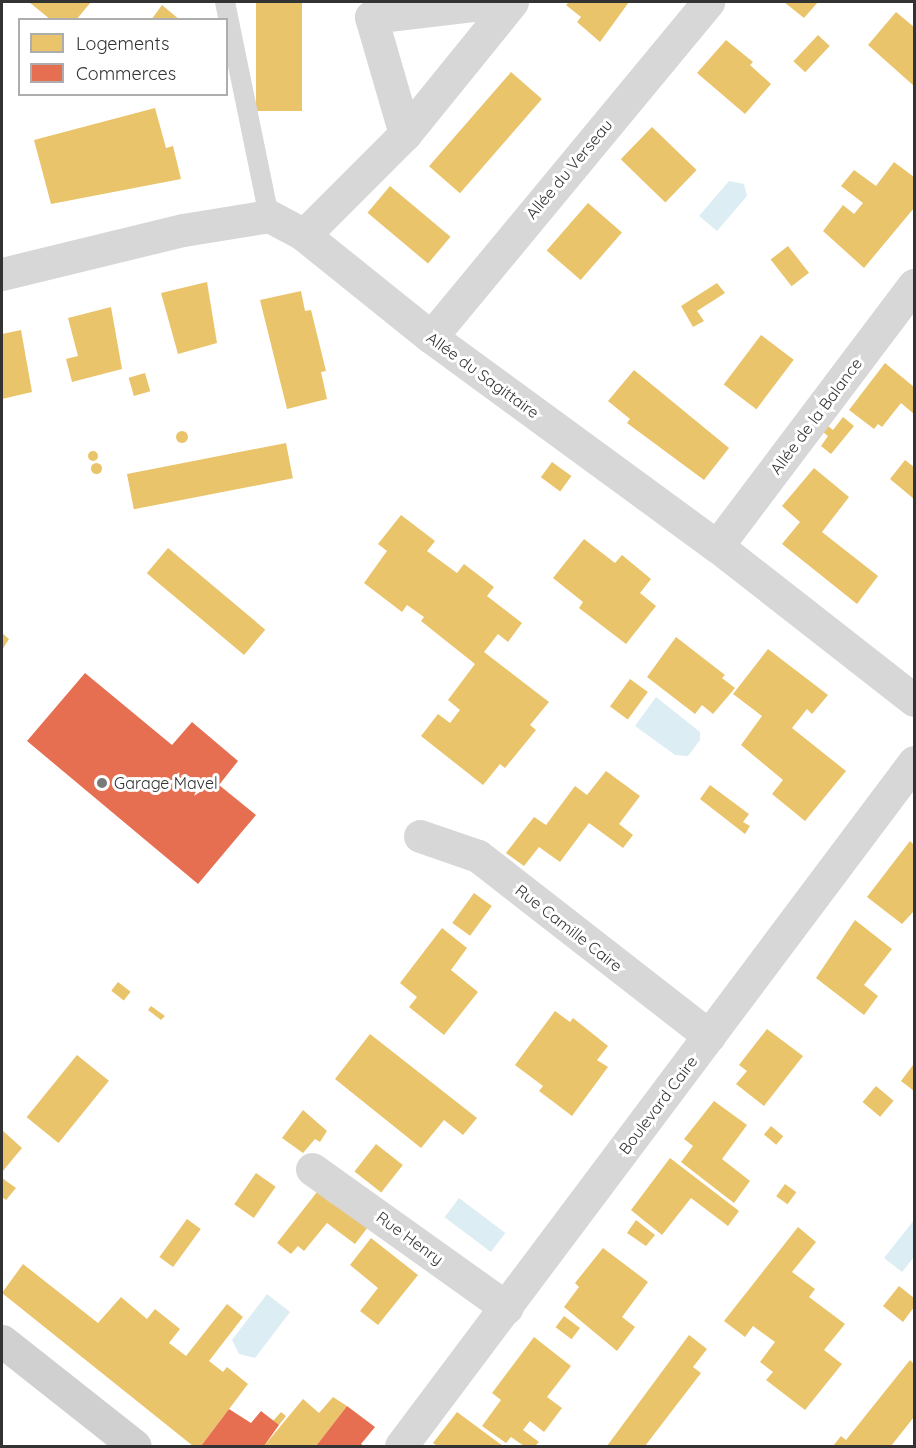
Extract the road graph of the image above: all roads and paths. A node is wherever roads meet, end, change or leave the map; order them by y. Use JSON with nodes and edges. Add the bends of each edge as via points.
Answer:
{"nodes":[{"id":1,"x":225,"y":2,"type":"edge"},
{"id":2,"x":498,"y":2,"type":"edge"},
{"id":3,"x":512,"y":2,"type":"edge"},
{"id":4,"x":708,"y":2,"type":"edge"},
{"id":5,"x":405,"y":134,"type":"junction"},
{"id":6,"x":269,"y":216,"type":"junction"},
{"id":7,"x":303,"y":235,"type":"junction"},
{"id":8,"x":2,"y":274,"type":"edge"},
{"id":9,"x":915,"y":285,"type":"edge"},
{"id":10,"x":431,"y":337,"type":"junction"},
{"id":11,"x":717,"y":546,"type":"junction"},
{"id":12,"x":915,"y":700,"type":"edge"},
{"id":13,"x":915,"y":762,"type":"edge"},
{"id":14,"x":420,"y":836,"type":"dead end"},
{"id":15,"x":709,"y":1036,"type":"junction"},
{"id":16,"x":312,"y":1169,"type":"dead end"},
{"id":17,"x":507,"y":1308,"type":"junction"},
{"id":18,"x":2,"y":1341,"type":"edge"},
{"id":19,"x":135,"y":1446,"type":"edge"},
{"id":20,"x":401,"y":1446,"type":"edge"}],
"edges":[{"from":1,"to":6,"type":"lane"},
{"from":2,"to":5,"type":"street","via":[[371,17]]},
{"from":3,"to":5,"type":"street"},
{"from":4,"to":10,"type":"street","name":"Allée du Verseau"},
{"from":5,"to":7,"type":"street"},
{"from":6,"to":7,"type":"street","name":"Allée du Sagittaire"},
{"from":6,"to":8,"type":"street","via":[[183,230]]},
{"from":7,"to":10,"type":"street","name":"Allée du Sagittaire"},
{"from":9,"to":11,"type":"street","name":"Allée de la Balance"},
{"from":10,"to":11,"type":"street","name":"Allée du Sagittaire"},
{"from":11,"to":12,"type":"street","name":"Allée du Sagittaire"},
{"from":13,"to":15,"type":"street","name":"Boulevard Caire"},
{"from":14,"to":15,"type":"street","name":"Rue Camille Caire","via":[[478,856]]},
{"from":15,"to":17,"type":"street","name":"Boulevard Caire"},
{"from":16,"to":17,"type":"street","name":"Rue Henry"},
{"from":17,"to":20,"type":"street","name":"Boulevard Caire"},
{"from":18,"to":19,"type":"main road"}]}
